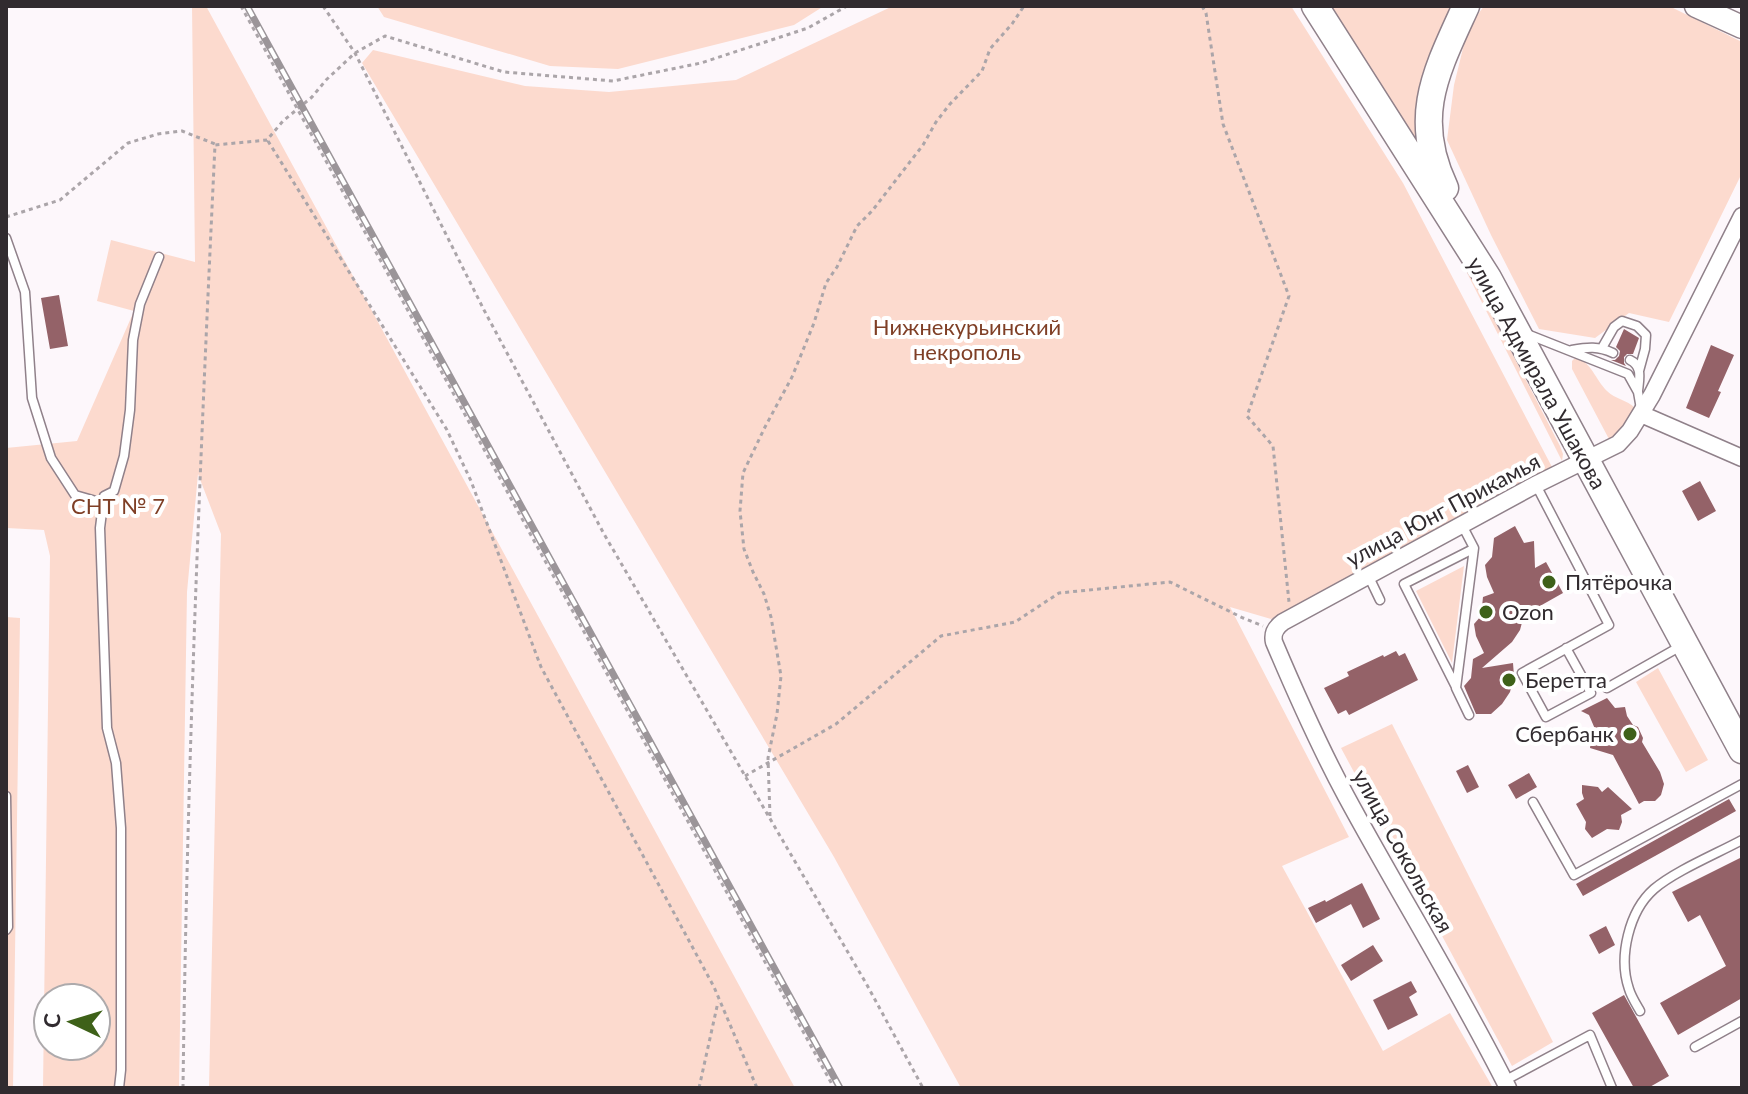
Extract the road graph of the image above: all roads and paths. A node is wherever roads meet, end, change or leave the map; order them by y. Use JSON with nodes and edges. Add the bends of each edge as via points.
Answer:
{"nodes":[{"id":1,"x":241,"y":6,"type":"edge"},
{"id":2,"x":323,"y":6,"type":"edge"},
{"id":3,"x":847,"y":6,"type":"edge"},
{"id":4,"x":1024,"y":6,"type":"edge"},
{"id":5,"x":1202,"y":6,"type":"edge"},
{"id":6,"x":1315,"y":6,"type":"edge"},
{"id":7,"x":1466,"y":6,"type":"edge"},
{"id":8,"x":1696,"y":6,"type":"edge"},
{"id":9,"x":1742,"y":27,"type":"edge"},
{"id":10,"x":355,"y":53,"type":"junction"},
{"id":11,"x":298,"y":109,"type":"junction"},
{"id":12,"x":267,"y":140,"type":"junction"},
{"id":13,"x":215,"y":145,"type":"junction"},
{"id":14,"x":6,"y":217,"type":"edge"},
{"id":15,"x":1741,"y":218,"type":"edge"},
{"id":16,"x":6,"y":238,"type":"edge"},
{"id":17,"x":159,"y":257,"type":"dead end"},
{"id":18,"x":1488,"y":278,"type":"junction"},
{"id":19,"x":1517,"y":330,"type":"junction"},
{"id":20,"x":1602,"y":348,"type":"junction"},
{"id":21,"x":1572,"y":350,"type":"junction"},
{"id":22,"x":1613,"y":353,"type":"dead end"},
{"id":23,"x":1630,"y":360,"type":"dead end"},
{"id":24,"x":1639,"y":371,"type":"junction"},
{"id":25,"x":1638,"y":392,"type":"junction"},
{"id":26,"x":1641,"y":414,"type":"junction"},
{"id":27,"x":1742,"y":458,"type":"edge"},
{"id":28,"x":1585,"y":460,"type":"junction"},
{"id":29,"x":1535,"y":485,"type":"junction"},
{"id":30,"x":103,"y":503,"type":"junction"},
{"id":31,"x":1461,"y":525,"type":"junction"},
{"id":32,"x":1473,"y":549,"type":"junction"},
{"id":33,"x":1368,"y":575,"type":"junction"},
{"id":34,"x":1380,"y":600,"type":"dead end"},
{"id":35,"x":1290,"y":618,"type":"junction"},
{"id":36,"x":1275,"y":631,"type":"junction"},
{"id":37,"x":1685,"y":644,"type":"junction"},
{"id":38,"x":1566,"y":648,"type":"junction"},
{"id":39,"x":1456,"y":688,"type":"junction"},
{"id":40,"x":1607,"y":688,"type":"dead end"},
{"id":41,"x":1469,"y":715,"type":"dead end"},
{"id":42,"x":1742,"y":750,"type":"edge"},
{"id":43,"x":768,"y":763,"type":"junction"},
{"id":44,"x":745,"y":776,"type":"junction"},
{"id":45,"x":1742,"y":784,"type":"edge"},
{"id":46,"x":6,"y":796,"type":"edge"},
{"id":47,"x":1533,"y":802,"type":"dead end"},
{"id":48,"x":770,"y":820,"type":"junction"},
{"id":49,"x":1742,"y":840,"type":"edge"},
{"id":50,"x":6,"y":930,"type":"edge"},
{"id":51,"x":718,"y":1000,"type":"junction"},
{"id":52,"x":1640,"y":1011,"type":"dead end"},
{"id":53,"x":1742,"y":1021,"type":"edge"},
{"id":54,"x":1695,"y":1047,"type":"dead end"},
{"id":55,"x":1506,"y":1085,"type":"edge"},
{"id":56,"x":119,"y":1088,"type":"edge"},
{"id":57,"x":183,"y":1088,"type":"edge"},
{"id":58,"x":699,"y":1088,"type":"edge"},
{"id":59,"x":757,"y":1088,"type":"edge"},
{"id":60,"x":834,"y":1088,"type":"edge"},
{"id":61,"x":923,"y":1088,"type":"edge"},
{"id":62,"x":1612,"y":1088,"type":"edge"}],
"edges":[{"from":1,"to":11,"type":"path"},
{"from":2,"to":10,"type":"path"},
{"from":3,"to":10,"type":"path","via":[[808,28],[701,63],[613,81],[504,72],[385,36]]},
{"from":4,"to":43,"type":"path","via":[[990,49],[982,71],[950,104],[857,226],[826,283],[792,377],[743,473],[744,549],[771,617],[781,676]]},
{"from":5,"to":35,"type":"path","via":[[1223,124],[1289,296],[1247,416],[1273,446]]},
{"from":6,"to":18,"type":"main road","name":"улица Адмирала Ушакова"},
{"from":7,"to":18,"type":"main road","via":[[1437,69],[1428,118],[1430,144],[1436,169]]},
{"from":8,"to":9,"type":"main road"},
{"from":10,"to":11,"type":"path"},
{"from":10,"to":44,"type":"path","via":[[604,534]]},
{"from":11,"to":12,"type":"path"},
{"from":11,"to":60,"type":"path"},
{"from":12,"to":13,"type":"path"},
{"from":12,"to":51,"type":"path","via":[[447,430],[541,667]]},
{"from":13,"to":14,"type":"path","via":[[182,131],[128,143],[60,200]]},
{"from":13,"to":57,"type":"path","via":[[198,505]]},
{"from":15,"to":26,"type":"street","name":"улица Юнг Прикамья"},
{"from":16,"to":30,"type":"lane","via":[[25,292],[32,398],[51,458],[75,495]]},
{"from":17,"to":30,"type":"lane","via":[[140,304],[133,340],[124,456],[114,491]]},
{"from":18,"to":19,"type":"main road","name":"улица Адмирала Ушакова"},
{"from":19,"to":21,"type":"lane"},
{"from":19,"to":28,"type":"main road","name":"улица Адмирала Ушакова"},
{"from":20,"to":21,"type":"lane"},
{"from":20,"to":22,"type":"lane"},
{"from":20,"to":24,"type":"lane","via":[[1622,321],[1637,326],[1646,335]]},
{"from":21,"to":25,"type":"lane","via":[[1628,374]]},
{"from":23,"to":24,"type":"lane"},
{"from":24,"to":25,"type":"lane"},
{"from":25,"to":26,"type":"lane"},
{"from":26,"to":27,"type":"street"},
{"from":26,"to":28,"type":"street","name":"улица Юнг Прикамья","via":[[1618,444]]},
{"from":28,"to":29,"type":"street","name":"улица Юнг Прикамья"},
{"from":28,"to":37,"type":"main road","name":"улица Адмирала Ушакова"},
{"from":29,"to":31,"type":"street","name":"улица Юнг Прикамья"},
{"from":29,"to":38,"type":"lane","via":[[1609,625]]},
{"from":30,"to":56,"type":"lane","via":[[107,728],[116,763],[121,828]]},
{"from":31,"to":32,"type":"lane"},
{"from":31,"to":33,"type":"street","name":"улица Юнг Прикамья"},
{"from":32,"to":39,"type":"lane"},
{"from":32,"to":39,"type":"lane","via":[[1404,584]]},
{"from":33,"to":34,"type":"lane"},
{"from":33,"to":35,"type":"street","name":"улица Юнг Прикамья"},
{"from":35,"to":36,"type":"street","name":"улица Юнг Прикамья"},
{"from":36,"to":43,"type":"path","via":[[1170,582],[1059,593],[1015,622],[941,636],[836,724]]},
{"from":36,"to":55,"type":"street","name":"улица Сокольская","via":[[1278,653],[1346,795]]},
{"from":37,"to":40,"type":"lane"},
{"from":37,"to":42,"type":"main road","name":"улица Адмирала Ушакова"},
{"from":38,"to":38,"type":"lane","via":[[1522,673],[1546,717],[1591,693]]},
{"from":39,"to":41,"type":"lane"},
{"from":43,"to":44,"type":"path"},
{"from":43,"to":48,"type":"path"},
{"from":44,"to":48,"type":"path"},
{"from":45,"to":47,"type":"lane","via":[[1574,875]]},
{"from":46,"to":50,"type":"lane"},
{"from":48,"to":61,"type":"path"},
{"from":49,"to":52,"type":"lane","via":[[1656,887],[1638,909],[1625,957],[1628,988]]},
{"from":51,"to":58,"type":"path"},
{"from":51,"to":59,"type":"path"},
{"from":53,"to":54,"type":"lane"},
{"from":55,"to":62,"type":"lane","via":[[1590,1035]]}]}
